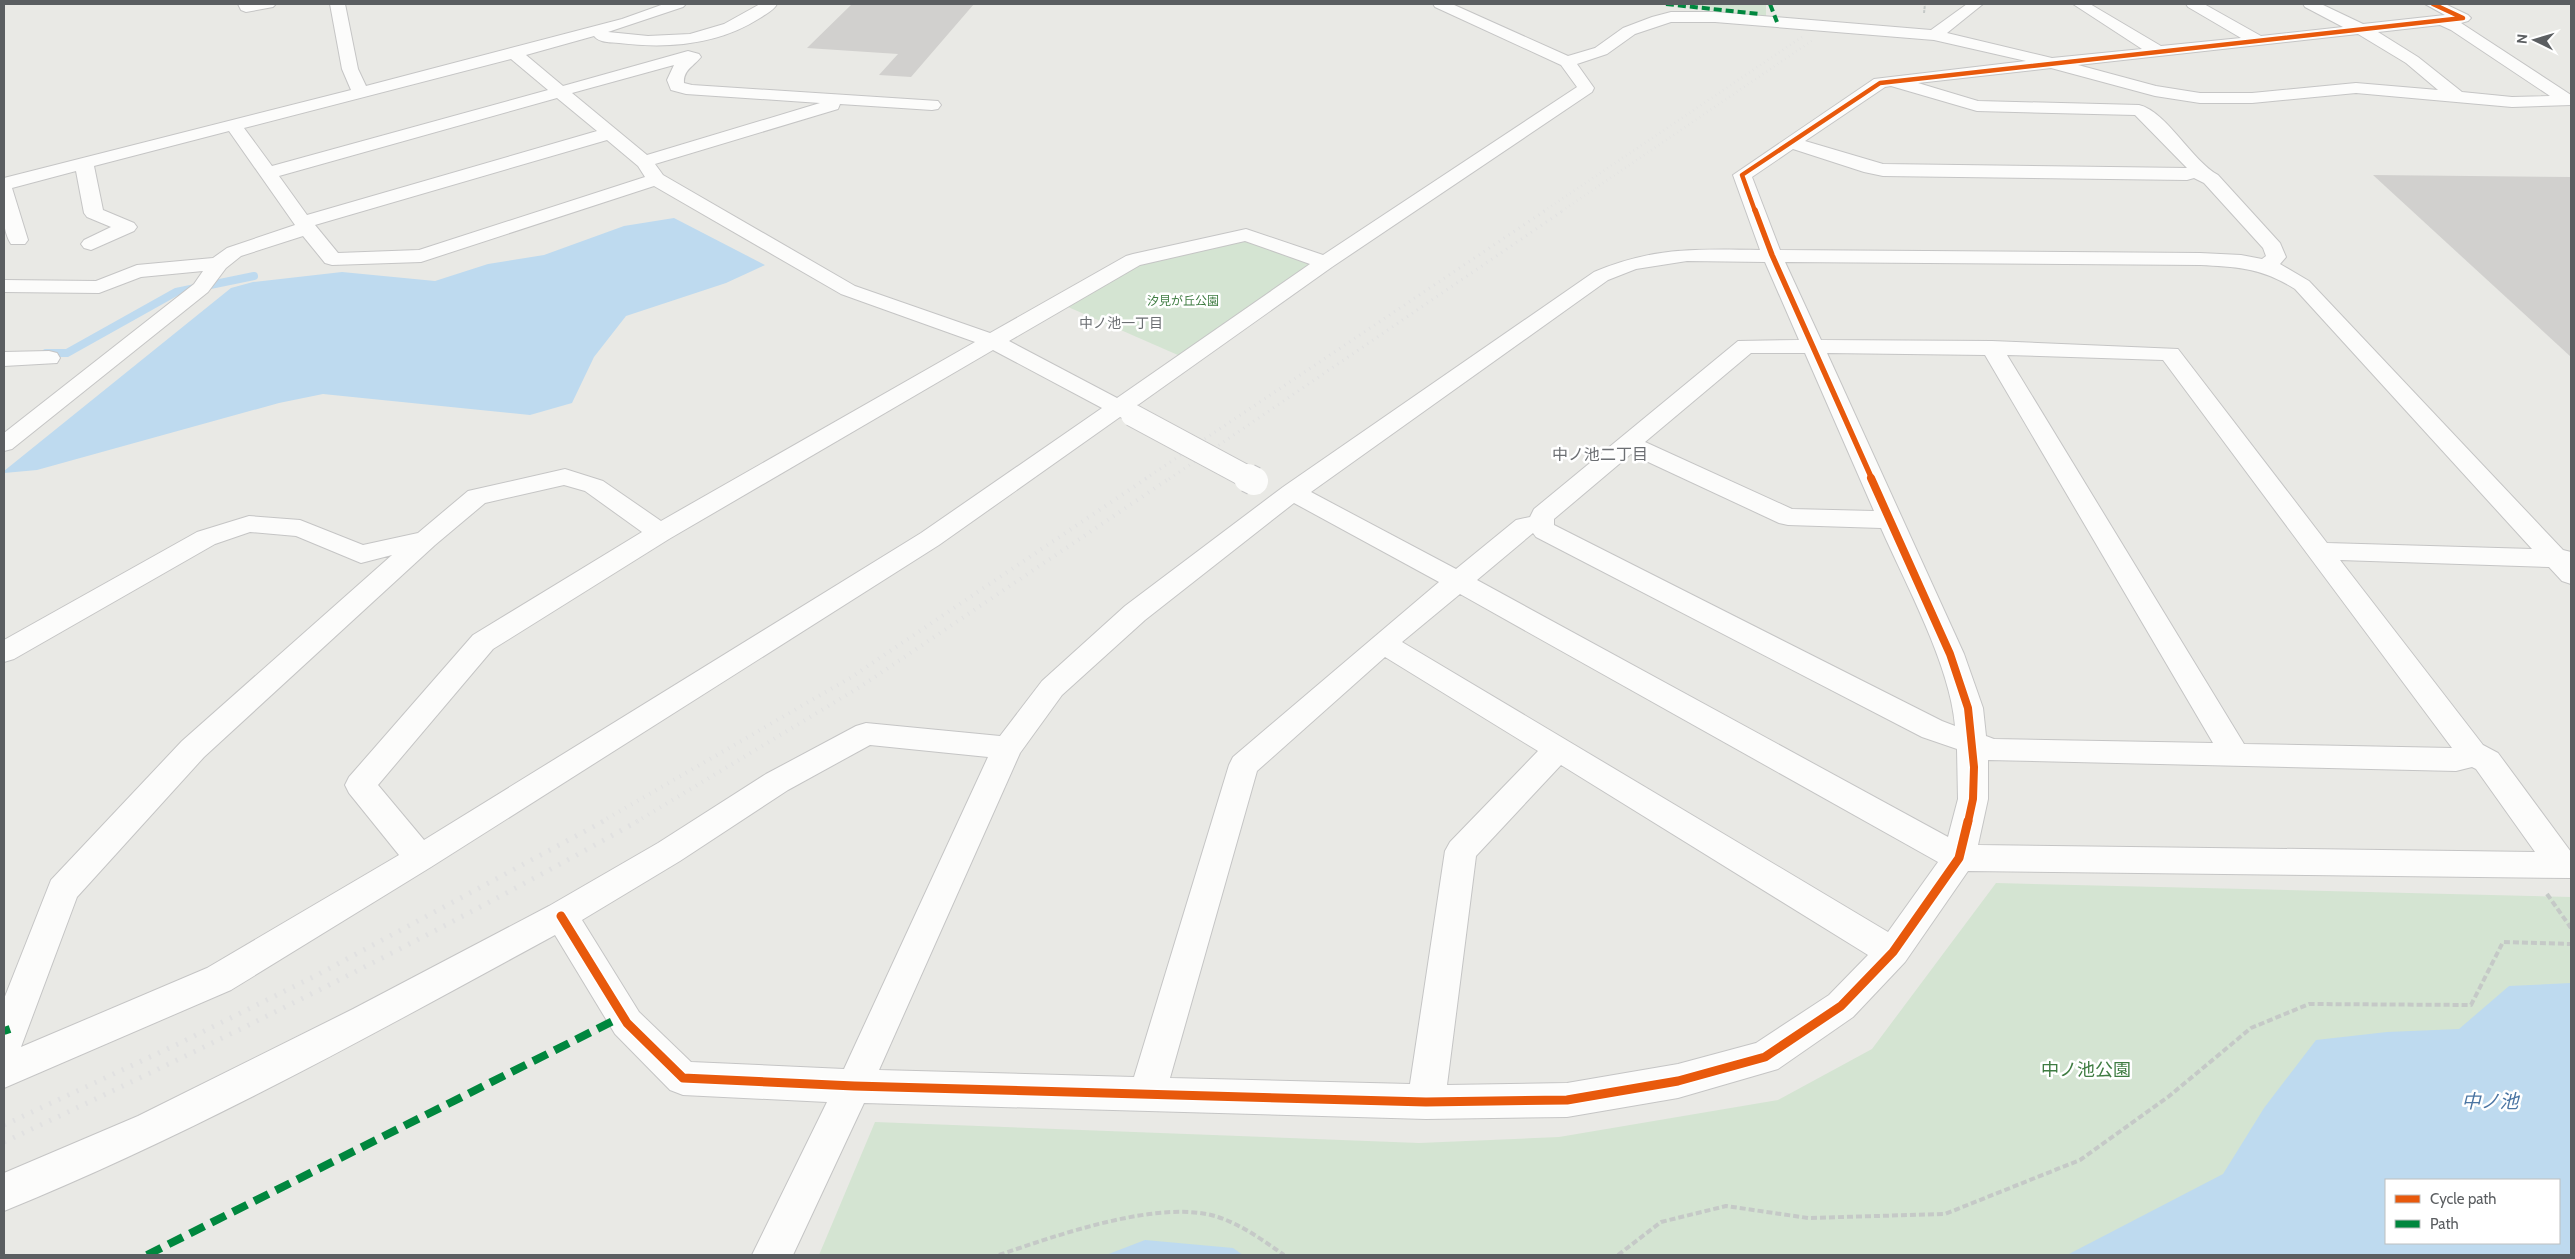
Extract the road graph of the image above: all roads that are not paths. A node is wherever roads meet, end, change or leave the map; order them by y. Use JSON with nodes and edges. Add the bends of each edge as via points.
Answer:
{"nodes":[{"id":1,"x":246,"y":4,"type":"edge"},
{"id":2,"x":268,"y":4,"type":"edge"},
{"id":3,"x":337,"y":4,"type":"edge"},
{"id":4,"x":678,"y":4,"type":"edge"},
{"id":5,"x":770,"y":4,"type":"edge"},
{"id":6,"x":1440,"y":4,"type":"edge"},
{"id":7,"x":1787,"y":4,"type":"edge"},
{"id":8,"x":1976,"y":4,"type":"edge"},
{"id":9,"x":2080,"y":4,"type":"edge"},
{"id":10,"x":2193,"y":4,"type":"edge"},
{"id":11,"x":2310,"y":4,"type":"edge"},
{"id":12,"x":2433,"y":4,"type":"edge"},
{"id":13,"x":2443,"y":21,"type":"junction"},
{"id":14,"x":1788,"y":23,"type":"junction"},
{"id":15,"x":2358,"y":29,"type":"junction"},
{"id":16,"x":594,"y":32,"type":"junction"},
{"id":17,"x":1934,"y":35,"type":"junction"},
{"id":18,"x":2260,"y":41,"type":"junction"},
{"id":19,"x":2157,"y":52,"type":"junction"},
{"id":20,"x":514,"y":54,"type":"junction"},
{"id":21,"x":1566,"y":62,"type":"junction"},
{"id":22,"x":2048,"y":63,"type":"junction"},
{"id":23,"x":1891,"y":81,"type":"junction"},
{"id":24,"x":361,"y":92,"type":"junction"},
{"id":25,"x":559,"y":92,"type":"junction"},
{"id":26,"x":2458,"y":98,"type":"junction"},
{"id":27,"x":850,"y":100,"type":"junction"},
{"id":28,"x":2570,"y":100,"type":"edge"},
{"id":29,"x":932,"y":105,"type":"dead end"},
{"id":30,"x":233,"y":124,"type":"junction"},
{"id":31,"x":610,"y":133,"type":"junction"},
{"id":32,"x":1791,"y":142,"type":"junction"},
{"id":33,"x":84,"y":164,"type":"junction"},
{"id":34,"x":650,"y":170,"type":"junction"},
{"id":35,"x":2196,"y":172,"type":"junction"},
{"id":36,"x":268,"y":173,"type":"junction"},
{"id":37,"x":4,"y":184,"type":"edge"},
{"id":38,"x":4,"y":190,"type":"edge"},
{"id":39,"x":305,"y":225,"type":"junction"},
{"id":40,"x":18,"y":240,"type":"dead end"},
{"id":41,"x":91,"y":244,"type":"dead end"},
{"id":42,"x":1772,"y":255,"type":"junction"},
{"id":43,"x":1325,"y":263,"type":"junction"},
{"id":44,"x":220,"y":264,"type":"junction"},
{"id":45,"x":2268,"y":265,"type":"junction"},
{"id":46,"x":4,"y":286,"type":"edge"},
{"id":47,"x":992,"y":341,"type":"junction"},
{"id":48,"x":1813,"y":347,"type":"junction"},
{"id":49,"x":1992,"y":348,"type":"junction"},
{"id":50,"x":50,"y":358,"type":"dead end"},
{"id":51,"x":4,"y":359,"type":"edge"},
{"id":52,"x":1125,"y":411,"type":"junction"},
{"id":53,"x":4,"y":444,"type":"edge"},
{"id":54,"x":1629,"y":444,"type":"junction"},
{"id":55,"x":1288,"y":495,"type":"junction"},
{"id":56,"x":1890,"y":520,"type":"junction"},
{"id":57,"x":1540,"y":524,"type":"junction"},
{"id":58,"x":660,"y":533,"type":"junction"},
{"id":59,"x":426,"y":539,"type":"junction"},
{"id":60,"x":2321,"y":551,"type":"junction"},
{"id":61,"x":2566,"y":565,"type":"edge"},
{"id":62,"x":1458,"y":581,"type":"junction"},
{"id":63,"x":1383,"y":643,"type":"junction"},
{"id":64,"x":4,"y":652,"type":"edge"},
{"id":65,"x":1971,"y":743,"type":"junction"},
{"id":66,"x":1007,"y":748,"type":"junction"},
{"id":67,"x":1558,"y":749,"type":"junction"},
{"id":68,"x":2472,"y":753,"type":"junction"},
{"id":69,"x":2235,"y":755,"type":"junction"},
{"id":70,"x":420,"y":858,"type":"junction"},
{"id":71,"x":1959,"y":858,"type":"junction"},
{"id":72,"x":2567,"y":865,"type":"edge"},
{"id":73,"x":561,"y":916,"type":"junction"},
{"id":74,"x":1893,"y":952,"type":"junction"},
{"id":75,"x":4,"y":1044,"type":"edge"},
{"id":76,"x":4,"y":1071,"type":"edge"},
{"id":77,"x":854,"y":1086,"type":"junction"},
{"id":78,"x":1147,"y":1094,"type":"junction"},
{"id":79,"x":1426,"y":1102,"type":"junction"},
{"id":80,"x":4,"y":1192,"type":"edge"},
{"id":81,"x":772,"y":1255,"type":"edge"}],
"edges":[{"from":1,"to":2,"type":"street","via":[[246,7]]},
{"from":3,"to":24,"type":"street","via":[[350,69]]},
{"from":4,"to":16,"type":"street"},
{"from":5,"to":16,"type":"street","via":[[737,26],[701,37],[671,40],[621,38],[600,36]]},
{"from":6,"to":21,"type":"street"},
{"from":7,"to":14,"type":"street"},
{"from":8,"to":17,"type":"street"},
{"from":9,"to":19,"type":"street"},
{"from":10,"to":18,"type":"street"},
{"from":11,"to":15,"type":"street"},
{"from":12,"to":13,"type":"street","via":[[2463,18]]},
{"from":13,"to":15,"type":"street"},
{"from":13,"to":28,"type":"street"},
{"from":14,"to":17,"type":"street"},
{"from":14,"to":21,"type":"street","via":[[1672,17],[1641,24],[1601,51]]},
{"from":15,"to":18,"type":"street"},
{"from":15,"to":26,"type":"street","via":[[2412,60]]},
{"from":16,"to":20,"type":"street"},
{"from":17,"to":22,"type":"street"},
{"from":18,"to":19,"type":"street"},
{"from":19,"to":22,"type":"street"},
{"from":20,"to":24,"type":"street"},
{"from":20,"to":25,"type":"street"},
{"from":21,"to":43,"type":"street","via":[[1586,88]]},
{"from":22,"to":23,"type":"street"},
{"from":22,"to":26,"type":"street","via":[[2155,91],[2200,98],[2252,98],[2356,88]]},
{"from":23,"to":32,"type":"street","via":[[1880,83]]},
{"from":23,"to":35,"type":"street","via":[[1977,106],[2138,110],[2189,160]]},
{"from":24,"to":30,"type":"street"},
{"from":25,"to":27,"type":"street","via":[[688,56],[693,57],[675,80],[677,86],[683,88]]},
{"from":25,"to":31,"type":"street"},
{"from":25,"to":36,"type":"street"},
{"from":26,"to":28,"type":"street","via":[[2512,102]]},
{"from":27,"to":29,"type":"street"},
{"from":27,"to":34,"type":"street"},
{"from":30,"to":33,"type":"street"},
{"from":30,"to":36,"type":"street"},
{"from":31,"to":34,"type":"street"},
{"from":31,"to":39,"type":"street"},
{"from":32,"to":35,"type":"street","via":[[1883,170]]},
{"from":32,"to":42,"type":"street","via":[[1742,175]]},
{"from":33,"to":37,"type":"street"},
{"from":33,"to":41,"type":"street","via":[[94,213],[127,227]]},
{"from":34,"to":39,"type":"street","via":[[421,256],[332,259]]},
{"from":34,"to":47,"type":"street","via":[[848,290]]},
{"from":35,"to":45,"type":"street","via":[[2211,179],[2273,247],[2276,257]]},
{"from":36,"to":39,"type":"street"},
{"from":38,"to":40,"type":"street"},
{"from":39,"to":44,"type":"street","via":[[234,252]]},
{"from":42,"to":45,"type":"street","via":[[2200,258]]},
{"from":42,"to":48,"type":"street"},
{"from":42,"to":55,"type":"street","via":[[1657,258],[1630,264],[1601,276]]},
{"from":43,"to":47,"type":"street","via":[[1246,235],[1133,260]]},
{"from":43,"to":52,"type":"street"},
{"from":44,"to":46,"type":"street","via":[[137,271],[99,287]]},
{"from":44,"to":53,"type":"street","via":[[201,288]]},
{"from":45,"to":61,"type":"street","via":[[2302,285]]},
{"from":47,"to":52,"type":"street"},
{"from":47,"to":58,"type":"street"},
{"from":48,"to":49,"type":"street"},
{"from":48,"to":54,"type":"street","via":[[1746,346]]},
{"from":48,"to":56,"type":"street"},
{"from":49,"to":60,"type":"street","via":[[2170,354]]},
{"from":49,"to":69,"type":"street"},
{"from":50,"to":51,"type":"street"},
{"from":52,"to":55,"type":"street","bridge":true,"via":[[1254,481]]},
{"from":52,"to":70,"type":"street","via":[[930,539]]},
{"from":54,"to":56,"type":"street","via":[[1788,517]]},
{"from":54,"to":57,"type":"street","via":[[1543,515]]},
{"from":55,"to":62,"type":"street"},
{"from":55,"to":66,"type":"street","via":[[1134,612],[1052,688]]},
{"from":56,"to":65,"type":"street","via":[[1950,654],[1968,708]]},
{"from":57,"to":62,"type":"street","via":[[1525,526]]},
{"from":57,"to":65,"type":"street","via":[[1545,531],[1932,729]]},
{"from":58,"to":59,"type":"street","via":[[594,486],[565,477],[477,497]]},
{"from":58,"to":70,"type":"street","via":[[483,642],[360,784]]},
{"from":59,"to":64,"type":"street","via":[[361,554],[300,528],[249,524],[206,538]]},
{"from":59,"to":75,"type":"street","via":[[193,749],[63,890]]},
{"from":60,"to":61,"type":"street"},
{"from":60,"to":68,"type":"street"},
{"from":62,"to":63,"type":"street"},
{"from":62,"to":71,"type":"street"},
{"from":63,"to":67,"type":"street"},
{"from":63,"to":78,"type":"street","via":[[1244,765]]},
{"from":65,"to":69,"type":"street","via":[[1994,750]]},
{"from":65,"to":71,"type":"street","via":[[1973,799]]},
{"from":66,"to":73,"type":"street","via":[[866,734],[777,782],[670,852]]},
{"from":66,"to":77,"type":"street"},
{"from":67,"to":74,"type":"street"},
{"from":67,"to":79,"type":"street","via":[[1461,851]]},
{"from":68,"to":69,"type":"street","via":[[2468,758],[2456,760]]},
{"from":68,"to":72,"type":"street","via":[[2487,761]]},
{"from":70,"to":76,"type":"street","via":[[218,979]]},
{"from":71,"to":72,"type":"street"},
{"from":71,"to":74,"type":"street"},
{"from":73,"to":77,"type":"street","via":[[627,1023],[683,1078]]},
{"from":73,"to":80,"type":"street","via":[[151,1128]]},
{"from":74,"to":79,"type":"street","via":[[1841,1006],[1765,1057],[1678,1082],[1567,1100]]},
{"from":77,"to":78,"type":"street"},
{"from":77,"to":81,"type":"street"},
{"from":78,"to":79,"type":"street"}]}
